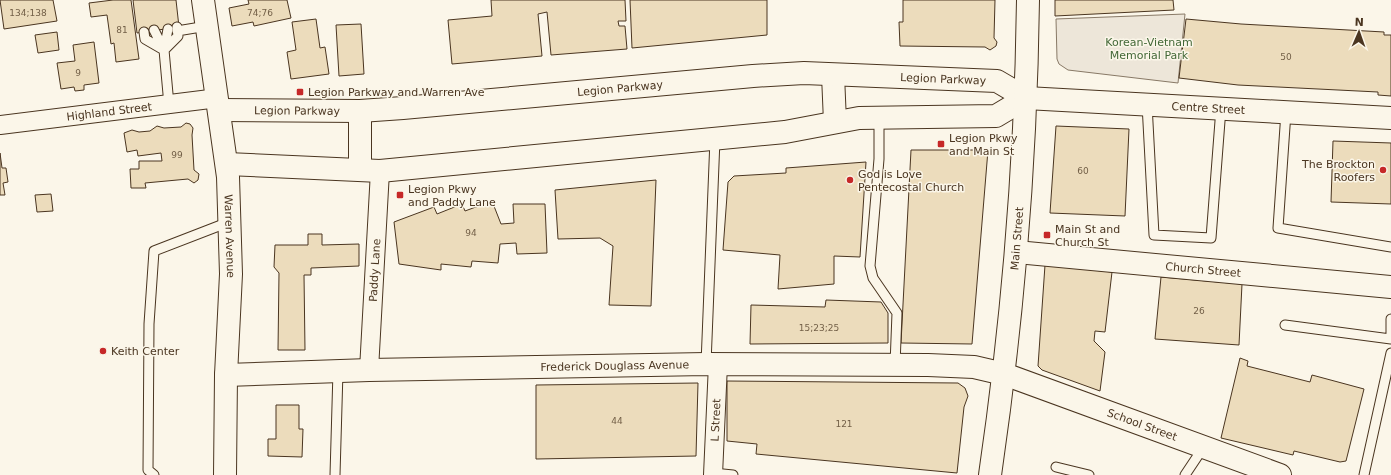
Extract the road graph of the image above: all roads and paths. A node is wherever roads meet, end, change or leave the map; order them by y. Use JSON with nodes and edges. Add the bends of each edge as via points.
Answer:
{"nodes":[{"id":1,"x":203,"y":0,"type":"edge"},
{"id":2,"x":1028,"y":0,"type":"edge"},
{"id":3,"x":207,"y":26,"type":"junction"},
{"id":4,"x":154,"y":30,"type":"dead end"},
{"id":5,"x":144,"y":32,"type":"dead end"},
{"id":6,"x":164,"y":50,"type":"junction"},
{"id":7,"x":833,"y":75,"type":"junction"},
{"id":8,"x":1026,"y":98,"type":"junction"},
{"id":9,"x":218,"y":104,"type":"junction"},
{"id":10,"x":1147,"y":104,"type":"junction"},
{"id":11,"x":169,"y":105,"type":"junction"},
{"id":12,"x":1221,"y":108,"type":"junction"},
{"id":13,"x":360,"y":111,"type":"junction"},
{"id":14,"x":1286,"y":112,"type":"junction"},
{"id":15,"x":879,"y":117,"type":"junction"},
{"id":16,"x":1391,"y":118,"type":"edge"},
{"id":17,"x":835,"y":122,"type":"junction"},
{"id":18,"x":0,"y":125,"type":"edge"},
{"id":19,"x":714,"y":139,"type":"junction"},
{"id":20,"x":227,"y":164,"type":"junction"},
{"id":21,"x":370,"y":170,"type":"junction"},
{"id":22,"x":229,"y":222,"type":"junction"},
{"id":23,"x":1391,"y":247,"type":"edge"},
{"id":24,"x":1016,"y":252,"type":"junction"},
{"id":25,"x":1391,"y":287,"type":"edge"},
{"id":26,"x":1391,"y":319,"type":"edge"},
{"id":27,"x":1285,"y":325,"type":"dead end"},
{"id":28,"x":1390,"y":339,"type":"edge"},
{"id":29,"x":1391,"y":346,"type":"edge"},
{"id":30,"x":1391,"y":353,"type":"edge"},
{"id":31,"x":712,"y":364,"type":"junction"},
{"id":32,"x":895,"y":365,"type":"junction"},
{"id":33,"x":369,"y":370,"type":"junction"},
{"id":34,"x":338,"y":371,"type":"junction"},
{"id":35,"x":1004,"y":374,"type":"junction"},
{"id":36,"x":226,"y":375,"type":"junction"},
{"id":37,"x":1203,"y":448,"type":"junction"},
{"id":38,"x":1056,"y":467,"type":"dead end"},
{"id":39,"x":1250,"y":470,"type":"edge"},
{"id":40,"x":713,"y":474,"type":"edge"},
{"id":41,"x":154,"y":475,"type":"edge"},
{"id":42,"x":225,"y":475,"type":"edge"},
{"id":43,"x":336,"y":475,"type":"edge"},
{"id":44,"x":733,"y":475,"type":"edge"},
{"id":45,"x":990,"y":475,"type":"edge"},
{"id":46,"x":1089,"y":475,"type":"edge"},
{"id":47,"x":1185,"y":475,"type":"edge"},
{"id":48,"x":1280,"y":475,"type":"edge"},
{"id":49,"x":1364,"y":475,"type":"edge"}],
"edges":[{"from":1,"to":3,"type":"main road","name":"Warren Avenue"},
{"from":2,"to":8,"type":"main road","name":"Main Street"},
{"from":3,"to":6,"type":"lane","via":[[174,29],[178,36]]},
{"from":3,"to":9,"type":"main road","name":"Warren Avenue"},
{"from":4,"to":6,"type":"lane"},
{"from":5,"to":6,"type":"lane","via":[[145,39]]},
{"from":6,"to":11,"type":"lane"},
{"from":7,"to":8,"type":"main road","name":"Legion Parkway","via":[[997,81]]},
{"from":7,"to":13,"type":"main road","name":"Legion Parkway","via":[[804,73],[752,76]]},
{"from":7,"to":17,"type":"main road"},
{"from":8,"to":10,"type":"main road","name":"Centre Street"},
{"from":8,"to":15,"type":"main road","via":[[996,116]]},
{"from":8,"to":24,"type":"main road","name":"Main Street"},
{"from":9,"to":11,"type":"street","name":"Highland Street"},
{"from":9,"to":13,"type":"main road","name":"Legion Parkway"},
{"from":9,"to":20,"type":"main road","name":"Warren Avenue"},
{"from":10,"to":12,"type":"main road","name":"Centre Street"},
{"from":10,"to":12,"type":"lane","via":[[1154,234],[1211,238]]},
{"from":11,"to":18,"type":"street","name":"Highland Street"},
{"from":12,"to":14,"type":"main road","name":"Centre Street"},
{"from":13,"to":21,"type":"main road"},
{"from":14,"to":16,"type":"main road","name":"Centre Street"},
{"from":14,"to":23,"type":"lane","via":[[1278,228]]},
{"from":15,"to":17,"type":"main road"},
{"from":15,"to":32,"type":"lane","via":[[879,159],[870,266],[873,278],[897,313]]},
{"from":17,"to":19,"type":"main road","via":[[785,132]]},
{"from":19,"to":21,"type":"main road"},
{"from":19,"to":31,"type":"lane"},
{"from":20,"to":21,"type":"main road"},
{"from":20,"to":22,"type":"main road","name":"Warren Avenue"},
{"from":21,"to":33,"type":"street","name":"Paddy Lane"},
{"from":22,"to":36,"type":"main road","name":"Warren Avenue","via":[[231,274]]},
{"from":22,"to":41,"type":"lane","via":[[154,252],[149,324],[148,463],[148,470]]},
{"from":24,"to":25,"type":"main road","name":"Church Street"},
{"from":24,"to":35,"type":"main road","name":"Main Street"},
{"from":26,"to":28,"type":"lane"},
{"from":27,"to":28,"type":"lane"},
{"from":28,"to":29,"type":"lane"},
{"from":30,"to":49,"type":"lane"},
{"from":31,"to":32,"type":"main road","name":"Frederick Douglass Avenue"},
{"from":31,"to":33,"type":"main road","name":"Frederick Douglass Avenue"},
{"from":31,"to":40,"type":"street","name":"L Street"},
{"from":32,"to":35,"type":"main road","name":"Frederick Douglass Avenue","via":[[974,367]]},
{"from":33,"to":34,"type":"main road","name":"Frederick Douglass Avenue"},
{"from":34,"to":36,"type":"main road","name":"Frederick Douglass Avenue"},
{"from":34,"to":43,"type":"lane"},
{"from":35,"to":37,"type":"main road","name":"School Street"},
{"from":35,"to":45,"type":"main road","name":"Main Street"},
{"from":36,"to":42,"type":"main road","name":"Warren Avenue"},
{"from":37,"to":39,"type":"main road","name":"School Street"},
{"from":37,"to":47,"type":"lane"},
{"from":38,"to":46,"type":"lane"},
{"from":39,"to":48,"type":"main road","name":"School Street"},
{"from":40,"to":44,"type":"lane"}]}
